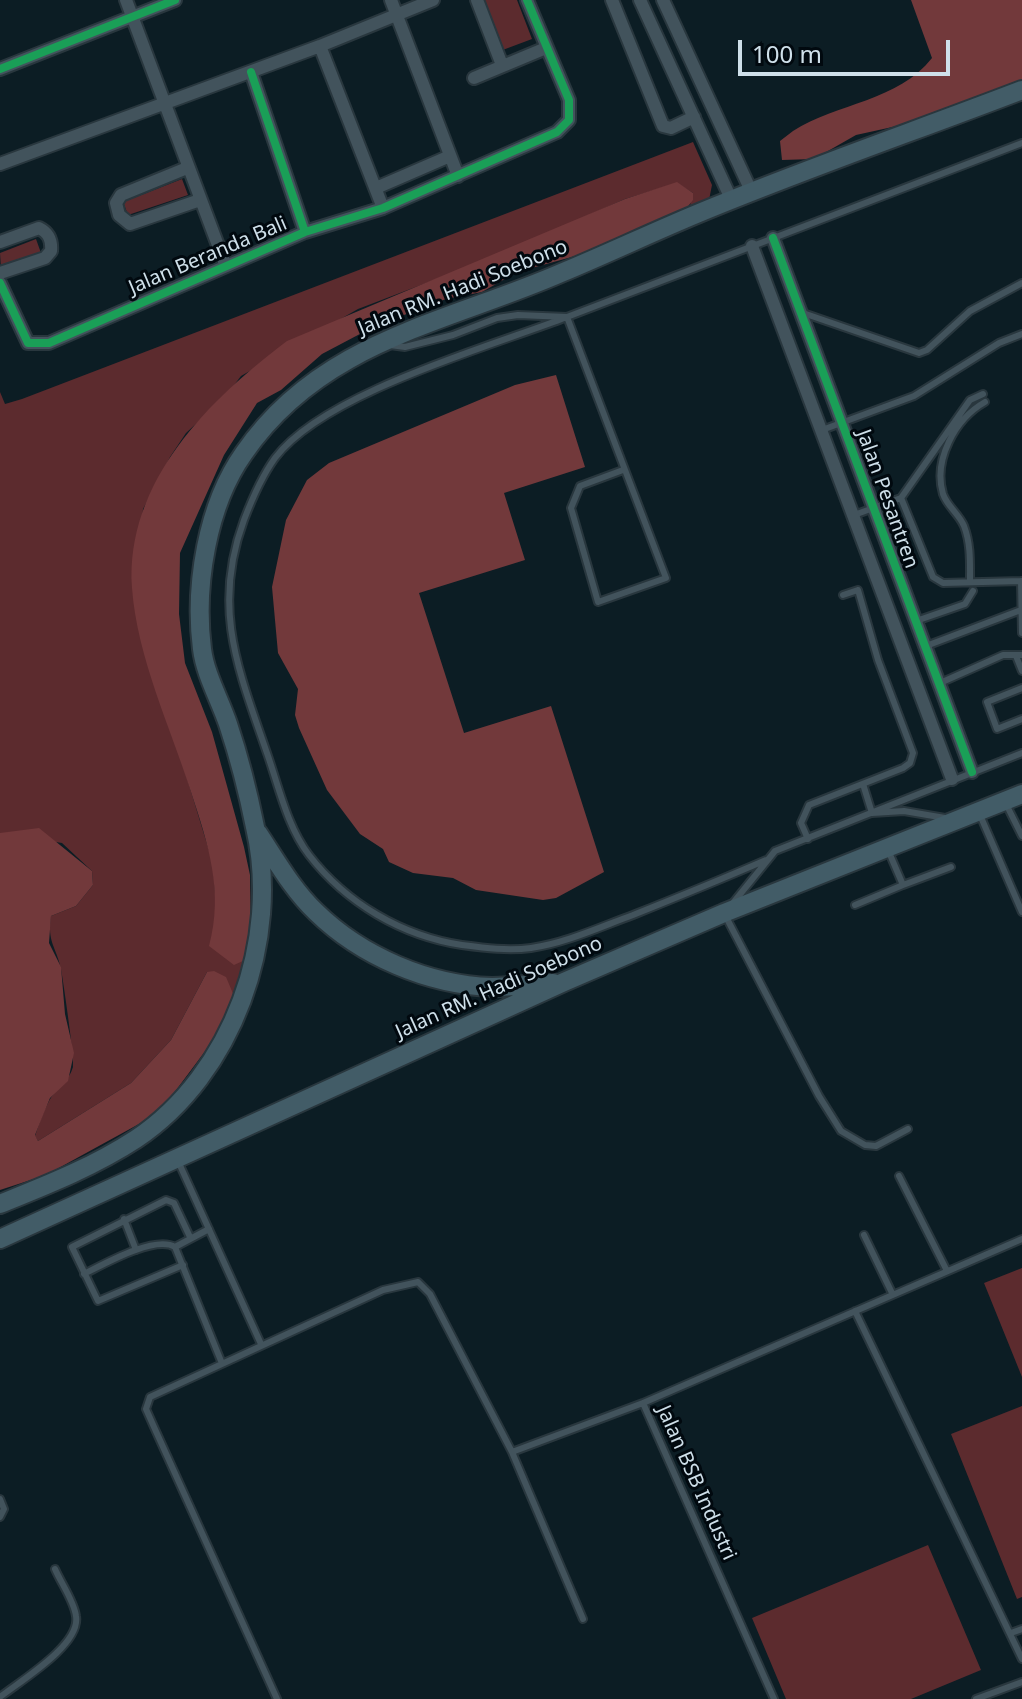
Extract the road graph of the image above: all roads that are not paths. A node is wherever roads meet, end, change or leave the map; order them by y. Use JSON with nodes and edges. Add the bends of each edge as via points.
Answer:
{"nodes":[{"id":1,"x":126,"y":0,"type":"edge"},
{"id":2,"x":175,"y":0,"type":"edge"},
{"id":3,"x":391,"y":0,"type":"edge"},
{"id":4,"x":433,"y":0,"type":"edge"},
{"id":5,"x":477,"y":0,"type":"edge"},
{"id":6,"x":527,"y":0,"type":"edge"},
{"id":7,"x":612,"y":0,"type":"edge"},
{"id":8,"x":640,"y":0,"type":"edge"},
{"id":9,"x":663,"y":0,"type":"edge"},
{"id":10,"x":396,"y":13,"type":"junction"},
{"id":11,"x":132,"y":17,"type":"junction"},
{"id":12,"x":320,"y":46,"type":"junction"},
{"id":13,"x":546,"y":48,"type":"junction"},
{"id":14,"x":502,"y":65,"type":"junction"},
{"id":15,"x":0,"y":69,"type":"edge"},
{"id":16,"x":251,"y":72,"type":"junction"},
{"id":17,"x":474,"y":78,"type":"dead end"},
{"id":18,"x":1022,"y":90,"type":"edge"},
{"id":19,"x":162,"y":101,"type":"junction"},
{"id":20,"x":694,"y":117,"type":"junction"},
{"id":21,"x":1022,"y":143,"type":"edge"},
{"id":22,"x":450,"y":156,"type":"junction"},
{"id":23,"x":0,"y":164,"type":"edge"},
{"id":24,"x":187,"y":168,"type":"junction"},
{"id":25,"x":458,"y":176,"type":"junction"},
{"id":26,"x":376,"y":188,"type":"junction"},
{"id":27,"x":752,"y":193,"type":"junction"},
{"id":28,"x":200,"y":200,"type":"junction"},
{"id":29,"x":732,"y":201,"type":"junction"},
{"id":30,"x":383,"y":208,"type":"junction"},
{"id":31,"x":305,"y":232,"type":"junction"},
{"id":32,"x":773,"y":238,"type":"junction"},
{"id":33,"x":0,"y":242,"type":"edge"},
{"id":34,"x":752,"y":246,"type":"junction"},
{"id":35,"x":225,"y":264,"type":"junction"},
{"id":36,"x":0,"y":273,"type":"edge"},
{"id":37,"x":0,"y":283,"type":"edge"},
{"id":38,"x":1022,"y":283,"type":"edge"},
{"id":39,"x":799,"y":312,"type":"junction"},
{"id":40,"x":567,"y":317,"type":"junction"},
{"id":41,"x":1022,"y":334,"type":"edge"},
{"id":42,"x":375,"y":342,"type":"junction"},
{"id":43,"x":842,"y":422,"type":"junction"},
{"id":44,"x":822,"y":430,"type":"junction"},
{"id":45,"x":623,"y":470,"type":"junction"},
{"id":46,"x":901,"y":498,"type":"junction"},
{"id":47,"x":873,"y":508,"type":"junction"},
{"id":48,"x":854,"y":515,"type":"junction"},
{"id":49,"x":1021,"y":581,"type":"edge"},
{"id":50,"x":970,"y":582,"type":"junction"},
{"id":51,"x":973,"y":591,"type":"dead end"},
{"id":52,"x":843,"y":595,"type":"dead end"},
{"id":53,"x":1021,"y":610,"type":"edge"},
{"id":54,"x":916,"y":621,"type":"junction"},
{"id":55,"x":1022,"y":633,"type":"edge"},
{"id":56,"x":926,"y":646,"type":"junction"},
{"id":57,"x":904,"y":654,"type":"junction"},
{"id":58,"x":1019,"y":656,"type":"edge"},
{"id":59,"x":1022,"y":671,"type":"edge"},
{"id":60,"x":940,"y":683,"type":"junction"},
{"id":61,"x":1022,"y":688,"type":"edge"},
{"id":62,"x":1022,"y":719,"type":"edge"},
{"id":63,"x":1022,"y":753,"type":"edge"},
{"id":64,"x":972,"y":772,"type":"junction"},
{"id":65,"x":952,"y":779,"type":"junction"},
{"id":66,"x":863,"y":784,"type":"junction"},
{"id":67,"x":1013,"y":798,"type":"edge"},
{"id":68,"x":979,"y":812,"type":"junction"},
{"id":69,"x":872,"y":813,"type":"junction"},
{"id":70,"x":954,"y":819,"type":"junction"},
{"id":71,"x":257,"y":832,"type":"junction"},
{"id":72,"x":1022,"y":836,"type":"edge"},
{"id":73,"x":808,"y":839,"type":"junction"},
{"id":74,"x":887,"y":846,"type":"junction"},
{"id":75,"x":766,"y":860,"type":"junction"},
{"id":76,"x":951,"y":867,"type":"dead end"},
{"id":77,"x":903,"y":885,"type":"junction"},
{"id":78,"x":855,"y":905,"type":"dead end"},
{"id":79,"x":1022,"y":912,"type":"edge"},
{"id":80,"x":724,"y":913,"type":"junction"},
{"id":81,"x":564,"y":982,"type":"junction"},
{"id":82,"x":908,"y":1129,"type":"dead end"},
{"id":83,"x":177,"y":1158,"type":"junction"},
{"id":84,"x":899,"y":1176,"type":"dead end"},
{"id":85,"x":0,"y":1204,"type":"edge"},
{"id":86,"x":124,"y":1219,"type":"junction"},
{"id":87,"x":209,"y":1229,"type":"junction"},
{"id":88,"x":864,"y":1235,"type":"dead end"},
{"id":89,"x":190,"y":1237,"type":"junction"},
{"id":90,"x":0,"y":1239,"type":"edge"},
{"id":91,"x":1022,"y":1239,"type":"edge"},
{"id":92,"x":175,"y":1247,"type":"junction"},
{"id":93,"x":136,"y":1250,"type":"junction"},
{"id":94,"x":183,"y":1265,"type":"junction"},
{"id":95,"x":947,"y":1271,"type":"junction"},
{"id":96,"x":84,"y":1274,"type":"junction"},
{"id":97,"x":892,"y":1293,"type":"junction"},
{"id":98,"x":855,"y":1311,"type":"junction"},
{"id":99,"x":261,"y":1344,"type":"junction"},
{"id":100,"x":221,"y":1361,"type":"junction"},
{"id":101,"x":643,"y":1403,"type":"junction"},
{"id":102,"x":512,"y":1452,"type":"junction"},
{"id":103,"x":0,"y":1499,"type":"edge"},
{"id":104,"x":0,"y":1517,"type":"edge"},
{"id":105,"x":55,"y":1569,"type":"dead end"},
{"id":106,"x":583,"y":1619,"type":"dead end"},
{"id":107,"x":1022,"y":1629,"type":"edge"},
{"id":108,"x":1011,"y":1633,"type":"junction"},
{"id":109,"x":1022,"y":1659,"type":"edge"},
{"id":110,"x":1022,"y":1682,"type":"edge"},
{"id":111,"x":0,"y":1697,"type":"edge"},
{"id":112,"x":277,"y":1699,"type":"edge"},
{"id":113,"x":774,"y":1699,"type":"edge"},
{"id":114,"x":976,"y":1699,"type":"edge"}],
"edges":[{"from":1,"to":11,"type":"street","name":"Jalan Beranda Bali"},
{"from":2,"to":11,"type":"street"},
{"from":3,"to":10,"type":"street"},
{"from":4,"to":10,"type":"street"},
{"from":5,"to":14,"type":"street"},
{"from":6,"to":13,"type":"street"},
{"from":7,"to":20,"type":"street","via":[[663,126],[671,128]]},
{"from":8,"to":20,"type":"street"},
{"from":9,"to":27,"type":"street"},
{"from":10,"to":12,"type":"street"},
{"from":10,"to":22,"type":"street"},
{"from":11,"to":15,"type":"street"},
{"from":11,"to":19,"type":"street","name":"Jalan Beranda Bali"},
{"from":12,"to":16,"type":"street"},
{"from":12,"to":26,"type":"street"},
{"from":13,"to":14,"type":"street"},
{"from":13,"to":25,"type":"street","via":[[569,100],[569,120],[557,132]]},
{"from":14,"to":17,"type":"street"},
{"from":16,"to":19,"type":"street"},
{"from":16,"to":31,"type":"street","name":"Jalan Beranda Bali"},
{"from":18,"to":27,"type":"main road","name":"Jalan RM. Hadi Soebono"},
{"from":19,"to":23,"type":"street"},
{"from":19,"to":24,"type":"street","name":"Jalan Beranda Bali"},
{"from":20,"to":29,"type":"street"},
{"from":21,"to":32,"type":"lane"},
{"from":22,"to":25,"type":"street"},
{"from":22,"to":26,"type":"street"},
{"from":24,"to":28,"type":"street","name":"Jalan Beranda Bali"},
{"from":24,"to":28,"type":"street","via":[[121,195],[116,203],[119,215],[130,224]]},
{"from":25,"to":30,"type":"street"},
{"from":26,"to":30,"type":"street"},
{"from":27,"to":29,"type":"main road","name":"Jalan RM. Hadi Soebono"},
{"from":28,"to":35,"type":"street","name":"Jalan Beranda Bali"},
{"from":29,"to":42,"type":"main road","name":"Jalan RM. Hadi Soebono","via":[[556,276]]},
{"from":30,"to":31,"type":"street"},
{"from":31,"to":35,"type":"street","name":"Jalan Beranda Bali"},
{"from":32,"to":34,"type":"lane"},
{"from":32,"to":39,"type":"street","name":"Jalan Pesantren"},
{"from":33,"to":36,"type":"street","via":[[39,228],[51,244],[45,258]]},
{"from":34,"to":40,"type":"lane"},
{"from":34,"to":44,"type":"street","name":"Jalan Pesantren"},
{"from":35,"to":37,"type":"street","name":"Jalan Beranda Bali","via":[[37,344],[24,338]]},
{"from":38,"to":39,"type":"lane","via":[[970,311],[919,353]]},
{"from":39,"to":43,"type":"street","name":"Jalan Pesantren"},
{"from":40,"to":42,"type":"lane","via":[[518,315],[405,347]]},
{"from":40,"to":45,"type":"lane"},
{"from":40,"to":75,"type":"lane","via":[[360,395],[277,456],[249,506],[228,580],[235,661],[273,773],[308,854],[360,906],[418,934],[459,944],[518,949],[556,943]]},
{"from":41,"to":43,"type":"lane","via":[[914,396]]},
{"from":42,"to":71,"type":"main road","name":"Jalan RM. Hadi Soebono","via":[[319,376],[242,454],[220,502],[206,556],[200,596],[202,653]]},
{"from":43,"to":44,"type":"lane"},
{"from":43,"to":47,"type":"street","name":"Jalan Pesantren"},
{"from":44,"to":48,"type":"street","name":"Jalan Pesantren"},
{"from":45,"to":45,"type":"lane","via":[[580,486],[571,508],[598,602],[666,578]]},
{"from":46,"to":47,"type":"lane"},
{"from":46,"to":50,"type":"lane","via":[[933,577],[943,583]]},
{"from":46,"to":50,"type":"lane","via":[[970,400],[984,398],[947,442],[944,454],[944,498],[964,525]]},
{"from":47,"to":48,"type":"lane"},
{"from":47,"to":54,"type":"street","name":"Jalan Pesantren"},
{"from":48,"to":57,"type":"street","name":"Jalan Pesantren"},
{"from":49,"to":50,"type":"lane"},
{"from":49,"to":53,"type":"lane"},
{"from":51,"to":54,"type":"lane","via":[[965,604]]},
{"from":52,"to":66,"type":"lane","via":[[858,590],[913,753],[903,768]]},
{"from":53,"to":55,"type":"lane"},
{"from":53,"to":56,"type":"lane"},
{"from":54,"to":56,"type":"street","name":"Jalan Pesantren"},
{"from":56,"to":57,"type":"street"},
{"from":56,"to":60,"type":"street","name":"Jalan Pesantren"},
{"from":57,"to":65,"type":"street","name":"Jalan Pesantren"},
{"from":58,"to":59,"type":"lane"},
{"from":58,"to":60,"type":"lane","via":[[1003,655]]},
{"from":60,"to":64,"type":"street","name":"Jalan Pesantren"},
{"from":61,"to":62,"type":"lane","via":[[987,702],[997,729]]},
{"from":63,"to":64,"type":"lane"},
{"from":64,"to":65,"type":"lane"},
{"from":65,"to":69,"type":"lane"},
{"from":66,"to":69,"type":"lane"},
{"from":66,"to":73,"type":"lane","via":[[809,805],[801,823]]},
{"from":67,"to":68,"type":"main road","name":"Jalan RM. Hadi Soebono"},
{"from":67,"to":72,"type":"lane"},
{"from":68,"to":70,"type":"main road","name":"Jalan RM. Hadi Soebono"},
{"from":68,"to":79,"type":"lane"},
{"from":69,"to":70,"type":"lane","via":[[904,811]]},
{"from":69,"to":73,"type":"lane"},
{"from":70,"to":74,"type":"main road","name":"Jalan RM. Hadi Soebono"},
{"from":71,"to":81,"type":"main road","via":[[315,911],[345,936],[397,966],[436,979],[491,987]]},
{"from":71,"to":85,"type":"main road","name":"Jalan RM. Hadi Soebono","via":[[262,886],[251,971],[235,1019],[189,1093],[139,1137],[80,1171]]},
{"from":73,"to":75,"type":"lane","via":[[775,851]]},
{"from":74,"to":77,"type":"lane"},
{"from":74,"to":80,"type":"main road","name":"Jalan RM. Hadi Soebono"},
{"from":75,"to":80,"type":"lane"},
{"from":76,"to":77,"type":"lane"},
{"from":77,"to":78,"type":"lane"},
{"from":80,"to":81,"type":"main road","name":"Jalan RM. Hadi Soebono"},
{"from":80,"to":82,"type":"lane","via":[[841,1131],[876,1146]]},
{"from":81,"to":83,"type":"main road","name":"Jalan RM. Hadi Soebono"},
{"from":83,"to":87,"type":"lane"},
{"from":83,"to":90,"type":"main road","name":"Jalan RM. Hadi Soebono"},
{"from":84,"to":95,"type":"lane"},
{"from":86,"to":89,"type":"lane","via":[[169,1200]]},
{"from":86,"to":93,"type":"lane"},
{"from":86,"to":96,"type":"lane","via":[[73,1245]]},
{"from":87,"to":89,"type":"lane"},
{"from":87,"to":99,"type":"lane"},
{"from":88,"to":97,"type":"lane"},
{"from":89,"to":92,"type":"lane"},
{"from":91,"to":95,"type":"lane","name":"Jalan BSB Industri"},
{"from":92,"to":93,"type":"lane","via":[[161,1243]]},
{"from":92,"to":94,"type":"lane"},
{"from":93,"to":96,"type":"lane"},
{"from":94,"to":96,"type":"lane","via":[[101,1302],[94,1299]]},
{"from":94,"to":100,"type":"lane"},
{"from":95,"to":97,"type":"lane","name":"Jalan BSB Industri"},
{"from":97,"to":98,"type":"lane","name":"Jalan BSB Industri"},
{"from":98,"to":101,"type":"lane","name":"Jalan BSB Industri"},
{"from":98,"to":108,"type":"lane"},
{"from":99,"to":100,"type":"lane"},
{"from":99,"to":102,"type":"lane","via":[[383,1290],[418,1282],[430,1294]]},
{"from":100,"to":112,"type":"lane","via":[[150,1397],[146,1409]]},
{"from":101,"to":102,"type":"lane"},
{"from":101,"to":113,"type":"lane","name":"Jalan BSB Industri"},
{"from":102,"to":106,"type":"lane"},
{"from":103,"to":104,"type":"lane"},
{"from":105,"to":111,"type":"lane","via":[[76,1616],[75,1628],[61,1649]]},
{"from":107,"to":108,"type":"lane"},
{"from":108,"to":109,"type":"lane"},
{"from":110,"to":114,"type":"lane"}]}
